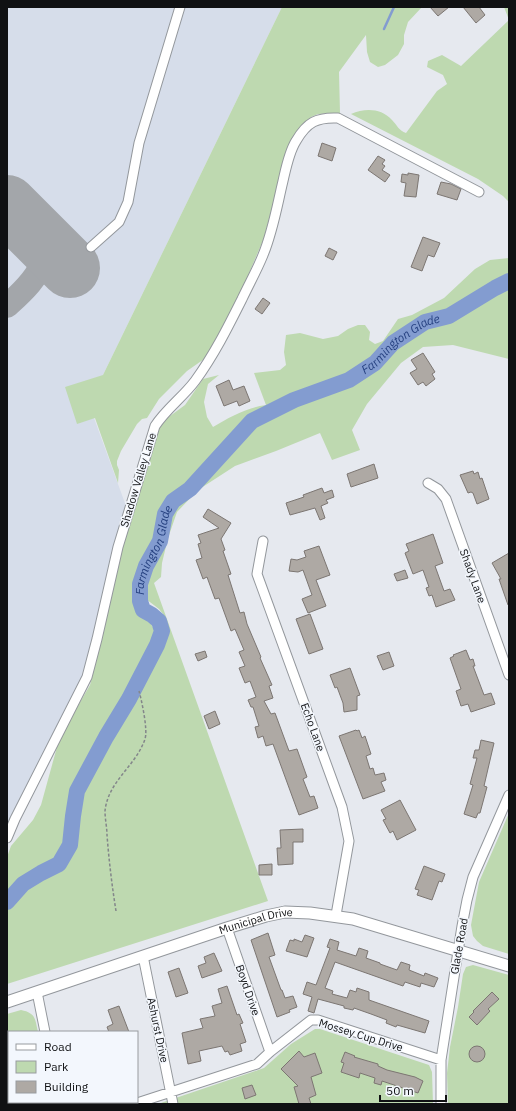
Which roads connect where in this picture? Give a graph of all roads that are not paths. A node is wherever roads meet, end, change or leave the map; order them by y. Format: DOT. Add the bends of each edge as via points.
graph roads {
  1 [pos="180,7"];
  2 [pos="479,192"];
  3 [pos="91,247"];
  4 [pos="428,483"];
  5 [pos="263,541"];
  6 [pos="509,675"];
  7 [pos="509,795"];
  8 [pos="7,838"];
  9 [pos="336,915"];
  10 [pos="227,928"];
  11 [pos="458,950"];
  12 [pos="143,956"];
  13 [pos="509,966"];
  14 [pos="37,992"];
  15 [pos="7,1002"];
  16 [pos="45,1031"];
  17 [pos="270,1052"];
  18 [pos="440,1060"];
  19 [pos="171,1091"];
  20 [pos="138,1103"];
  21 [pos="173,1104"];
  22 [pos="441,1104"];
  1 -- 3 [label="street" via="139,143 128,202 119,222"];
  2 -- 8 [label="street, Shadow Valley Lane" via="338,118 319,119 313,122 296,141 286,169 268,240 233,317 206,365 184,395 155,426 118,547 87,677"];
  4 -- 6 [label="street, Shady Lane" via="438,489 446,499"];
  5 -- 9 [label="street, Echo Lane" via="257,574 342,807 349,841"];
  7 -- 11 [label="street, Glade Road" via="474,878"];
  9 -- 10 [label="main road, Municipal Drive" via="285,912"];
  9 -- 11 [label="main road, Municipal Drive"];
  10 -- 12 [label="main road, Municipal Drive"];
  10 -- 17 [label="street, Boyd Drive"];
  11 -- 13 [label="main road, Municipal Drive"];
  11 -- 18 [label="street, Glade Road"];
  12 -- 14 [label="main road, Municipal Drive"];
  12 -- 19 [label="street, Ashurst Drive"];
  14 -- 15 [label="main road, Municipal Drive"];
  14 -- 16 [label="street"];
  17 -- 18 [label="street, Mossey Cup Drive" via="311,1020 318,1020"];
  17 -- 19 [label="street, Mossey Cup Drive" via="257,1064"];
  18 -- 22 [label="street, Glade Road"];
  19 -- 20 [label="street, Mossey Cup Drive"];
  19 -- 21 [label="street, Ashurst Drive"];
}
